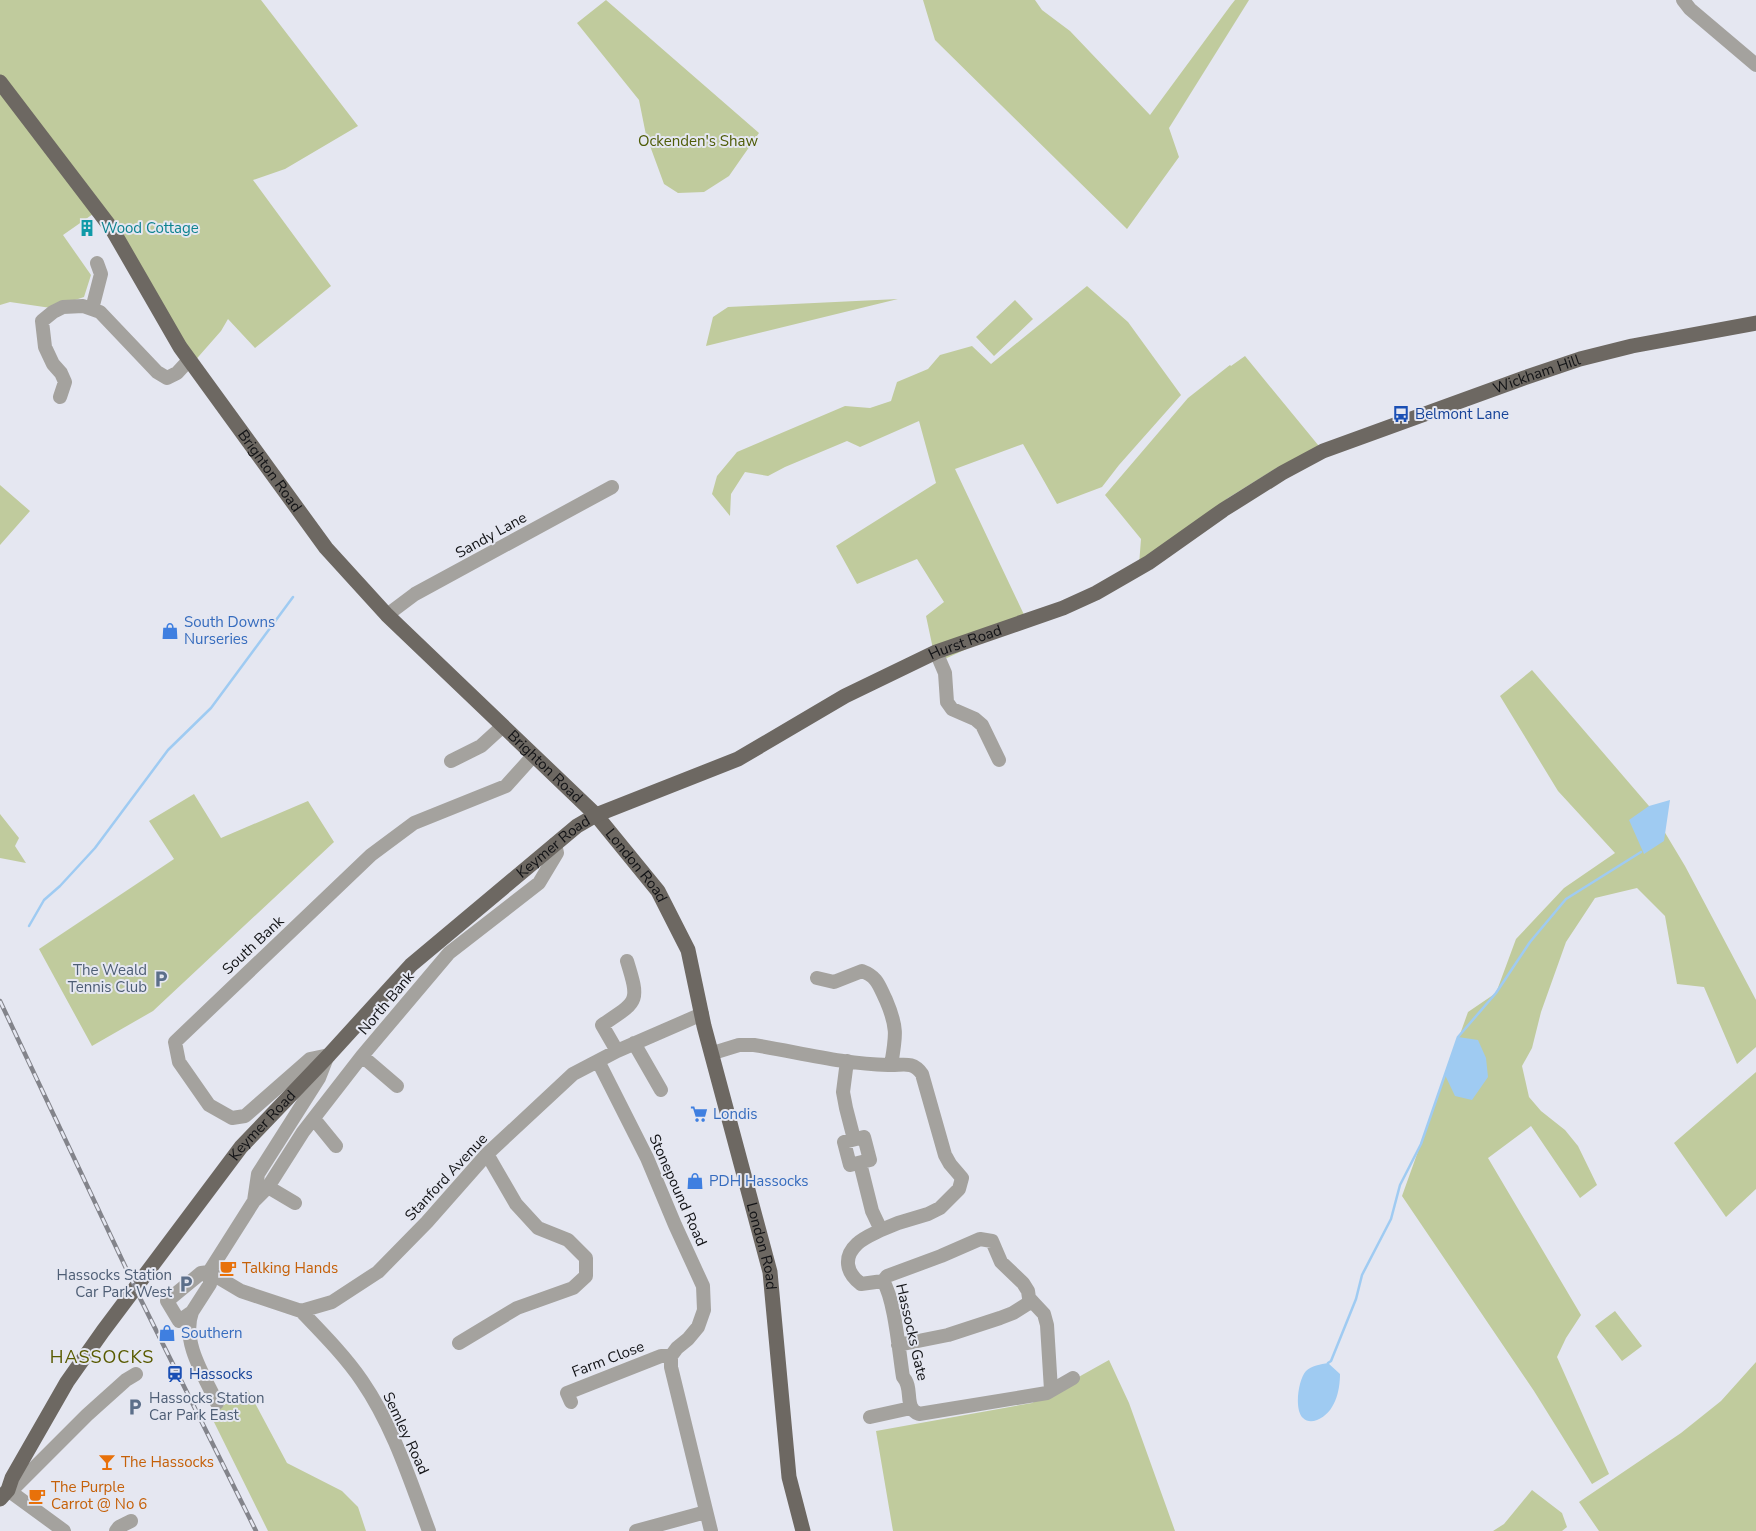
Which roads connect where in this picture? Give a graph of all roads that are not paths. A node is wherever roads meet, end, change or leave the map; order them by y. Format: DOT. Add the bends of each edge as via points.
graph roads {
  1 [pos="1683,0"];
  2 [pos="1756,65"];
  3 [pos="0,82"];
  4 [pos="98,263"];
  5 [pos="92,309"];
  6 [pos="1756,323"];
  7 [pos="189,360"];
  8 [pos="60,397"];
  9 [pos="1323,451"];
  10 [pos="612,487"];
  11 [pos="387,615"];
  12 [pos="936,652"];
  13 [pos="503,726"];
  14 [pos="533,756"];
  15 [pos="1000,760"];
  16 [pos="451,761"];
  17 [pos="627,802"];
  18 [pos="596,815"];
  19 [pos="616,838"];
  20 [pos="555,844"];
  21 [pos="627,961"];
  22 [pos="816,978"];
  23 [pos="702,1014"];
  24 [pos="634,1043"];
  25 [pos="617,1051"];
  26 [pos="713,1053"];
  27 [pos="329,1055"];
  28 [pos="362,1056"];
  29 [pos="598,1061"];
  30 [pos="848,1061"];
  31 [pos="891,1065"];
  32 [pos="397,1086"];
  33 [pos="661,1090"];
  34 [pos="314,1120"];
  35 [pos="336,1146"];
  36 [pos="487,1154"];
  37 [pos="268,1187"];
  38 [pos="254,1201"];
  39 [pos="295,1203"];
  40 [pos="881,1230"];
  41 [pos="209,1272"];
  42 [pos="883,1281"];
  43 [pos="1032,1301"];
  44 [pos="301,1311"];
  45 [pos="192,1312"];
  46 [pos="459,1343"];
  47 [pos="898,1345"];
  48 [pos="671,1356"];
  49 [pos="136,1374"];
  50 [pos="1073,1378"];
  51 [pos="1051,1390"];
  52 [pos="571,1402"];
  53 [pos="217,1403"];
  54 [pos="911,1408"];
  55 [pos="870,1417"];
  56 [pos="4,1494"];
  57 [pos="706,1512"];
  58 [pos="131,1521"];
  59 [pos="64,1531"];
  60 [pos="116,1531"];
  61 [pos="429,1531"];
  62 [pos="636,1531"];
  63 [pos="711,1531"];
  64 [pos="803,1531"];
  1 -- 2 [label="street"];
  3 -- 7 [label="main road, Brighton Road" via="112,229"];
  4 -- 5 [label="street" via="101,274"];
  5 -- 7 [label="street" via="100,312 157,372 167,378"];
  5 -- 8 [label="street" via="63,307 42,320 45,347 65,382"];
  6 -- 9 [label="main road, Wickham Hill" via="1632,346 1580,360"];
  7 -- 11 [label="main road, Brighton Road" via="326,548"];
  9 -- 12 [label="main road, Hurst Road" via="1282,473 1096,593 1054,612"];
  10 -- 11 [label="street, Sandy Lane" via="415,594"];
  11 -- 13 [label="main road, Brighton Road"];
  12 -- 15 [label="street" via="945,673 947,702 982,725"];
  12 -- 17 [label="main road, Hurst Road" via="845,696 738,759"];
  13 -- 14 [label="main road, Brighton Road"];
  13 -- 16 [label="street" via="481,746"];
  14 -- 18 [label="main road, Brighton Road"];
  14 -- 27 [label="street, South Bank" via="506,786 414,823 371,855 175,1042 179,1062 209,1105 232,1118 245,1116 310,1059"];
  17 -- 18 [label="main road, Hurst Road"];
  17 -- 19 [label="main road" via="617,818"];
  18 -- 19 [label="main road, London Road"];
  18 -- 20 [label="main road, Keymer Road"];
  19 -- 23 [label="main road, London Road" via="658,891 688,950"];
  20 -- 27 [label="main road, Keymer Road" via="411,965"];
  20 -- 28 [label="street, North Bank" via="557,853 539,883 449,953"];
  21 -- 25 [label="street" via="635,990 633,1000 602,1025"];
  22 -- 31 [label="street" via="834,982 862,971 876,980 895,1024"];
  23 -- 24 [label="street, Stanford Avenue"];
  23 -- 26 [label="main road, London Road"];
  24 -- 25 [label="street, Stanford Avenue"];
  24 -- 33 [label="street"];
  25 -- 29 [label="street, Stanford Avenue"];
  26 -- 30 [label="street" via="739,1045 754,1045"];
  26 -- 64 [label="main road, London Road" via="770,1272 789,1477"];
  27 -- 38 [label="street" via="319,1078 258,1174"];
  27 -- 56 [label="main road, Keymer Road" via="240,1147 109,1323 53,1406"];
  28 -- 32 [label="street"];
  28 -- 34 [label="street, North Bank"];
  29 -- 36 [label="street, Stanford Avenue" via="574,1074"];
  29 -- 48 [label="street, Stonepound Road" via="647,1158 703,1286 704,1310 698,1328"];
  30 -- 31 [label="street"];
  30 -- 40 [label="street" via="843,1092 854,1140 864,1137 870,1160 860,1163 872,1212"];
  31 -- 40 [label="street, Hassocks Gate" via="912,1064 922,1074 945,1155 962,1182 940,1208"];
  34 -- 35 [label="street"];
  34 -- 37 [label="street, North Bank"];
  36 -- 44 [label="street, Stanford Avenue" via="378,1272 332,1302"];
  36 -- 46 [label="street" via="516,1204 538,1228 568,1240 586,1258 586,1276 573,1288 516,1308"];
  37 -- 38 [label="street, North Bank"];
  37 -- 39 [label="street"];
  38 -- 41 [label="street"];
  40 -- 42 [label="street, Hassocks Gate" via="858,1243 848,1262 852,1278 861,1284"];
  41 -- 44 [label="street" via="241,1291"];
  41 -- 45 [label="street" via="210,1284"];
  41 -- 45 [label="street" via="201,1273 167,1301 179,1321"];
  42 -- 43 [label="street" via="900,1270 980,1239 988,1239 992,1240 1001,1262 1023,1283"];
  42 -- 47 [label="street, Hassocks Gate" via="891,1303"];
  43 -- 47 [label="street" via="1013,1314 948,1335"];
  43 -- 51 [label="street" via="1044,1314 1047,1325"];
  44 -- 61 [label="street, Semley Road" via="338,1351 371,1395 387,1424"];
  45 -- 53 [label="street" via="188,1322 190,1344"];
  47 -- 54 [label="street, Hassocks Gate"];
  48 -- 52 [label="street, Farm Close" via="661,1356 567,1393"];
  48 -- 57 [label="street"];
  49 -- 56 [label="street" via="82,1420 15,1488"];
  50 -- 51 [label="street"];
  51 -- 54 [label="street" via="920,1414"];
  54 -- 55 [label="street"];
  56 -- 59 [label="street"];
  57 -- 62 [label="street"];
  57 -- 63 [label="street"];
  58 -- 60 [label="street"];
}
